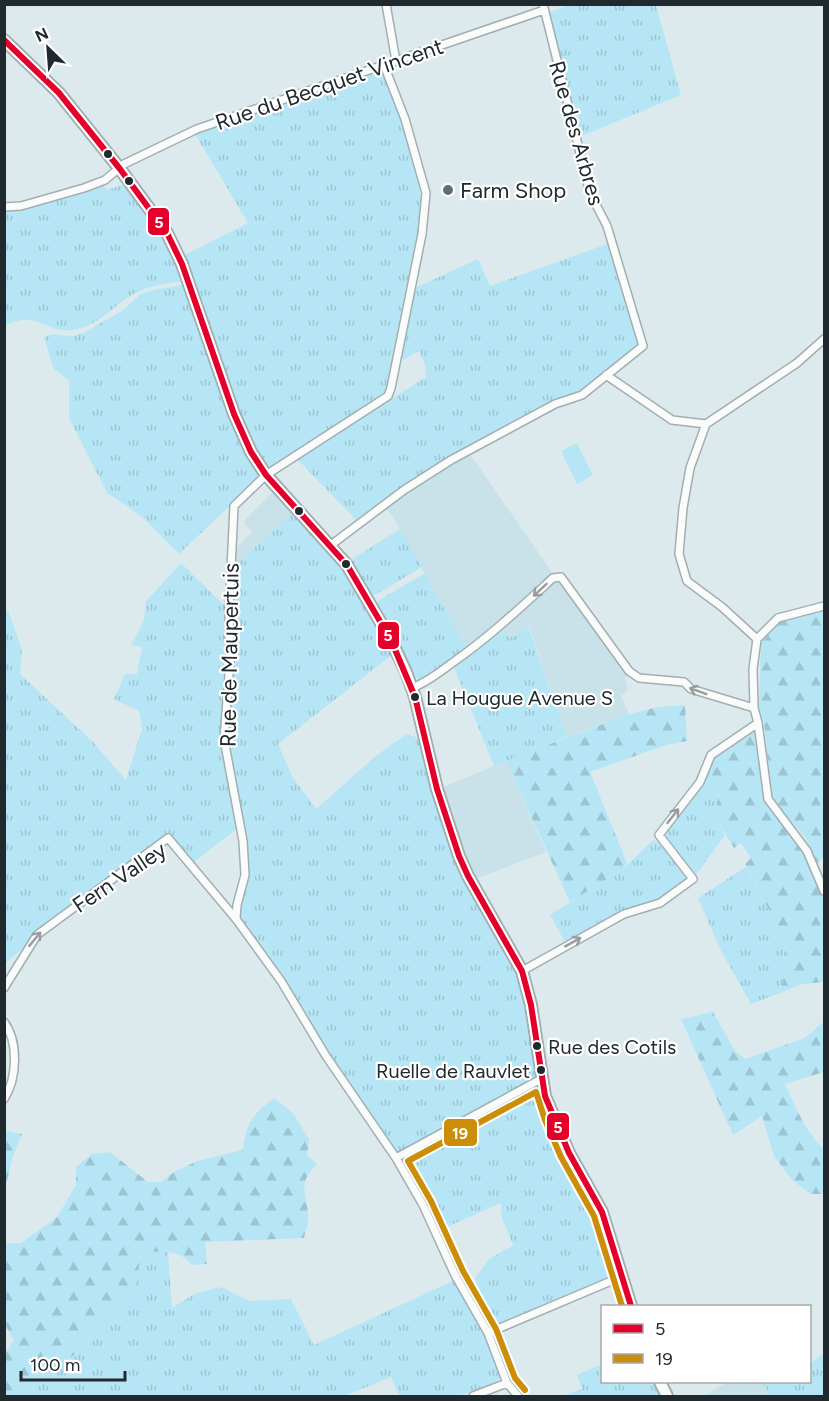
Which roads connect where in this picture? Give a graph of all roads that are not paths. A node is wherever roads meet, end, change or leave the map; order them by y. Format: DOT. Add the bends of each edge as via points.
graph roads {
  1 [pos="386,4"];
  2 [pos="544,7"];
  3 [pos="4,40"];
  4 [pos="396,61"];
  5 [pos="384,65"];
  6 [pos="120,169"];
  7 [pos="4,207"];
  8 [pos="825,339"];
  9 [pos="606,375"];
  10 [pos="706,424"];
  11 [pos="266,476"];
  12 [pos="331,545"];
  13 [pos="825,606"];
  14 [pos="757,639"];
  15 [pos="412,688"];
  16 [pos="754,708"];
  17 [pos="758,723"];
  18 [pos="825,891"];
  19 [pos="236,919"];
  20 [pos="522,971"];
  21 [pos="4,988"];
  22 [pos="4,1022"];
  23 [pos="541,1079"];
  24 [pos="4,1099"];
  25 [pos="396,1158"];
  26 [pos="623,1276"];
  27 [pos="632,1305"];
  28 [pos="488,1333"];
  29 [pos="507,1383"];
  30 [pos="473,1396"];
  31 [pos="518,1396"];
  1 -- 4 [label="street"];
  2 -- 4 [label="street, Rue du Becquet Vincent"];
  2 -- 9 [label="street, Rue des Arbres" via="590,193 607,226 643,346"];
  3 -- 6 [label="main road" via="59,93"];
  4 -- 5 [label="street, Rue du Becquet Vincent"];
  5 -- 6 [label="street, Rue du Becquet Vincent" via="197,129"];
  5 -- 11 [label="street, Rue de Maupertuis" via="405,119 426,193 422,234 391,388 388,396"];
  6 -- 7 [label="street, Rue du Becquet Vincent" via="84,188"];
  6 -- 11 [label="main road" via="175,247 234,414"];
  8 -- 10 [label="street" via="797,363"];
  9 -- 10 [label="street" via="672,420"];
  9 -- 12 [label="street, Rue des Arbres" via="582,394 555,404 451,460"];
  10 -- 14 [label="street" via="690,468 680,554 687,581"];
  11 -- 12 [label="main road"];
  11 -- 19 [label="street, Rue de Maupertuis" via="234,506 224,739 243,841 245,875"];
  12 -- 15 [label="main road" via="369,602"];
  13 -- 14 [label="street" via="778,618"];
  14 -- 16 [label="street"];
  16 -- 15 [label="street, one-way" via="691,689 684,682 639,678 561,577 553,578 469,651"];
  15 -- 20 [label="main road" via="437,789 459,856"];
  16 -- 17 [label="street"];
  17 -- 18 [label="street" via="768,800 807,851"];
  20 -- 17 [label="street, one-way" via="624,914 660,903 693,879 659,834 700,782 711,755"];
  21 -- 19 [label="street, Fern Valley, one-way" via="37,935 168,838"];
  19 -- 25 [label="street"];
  20 -- 23 [label="main road"];
  22 -- 24 [label="street" via="14,1056 11,1088"];
  23 -- 25 [label="street"];
  23 -- 26 [label="main road" via="552,1116 602,1212"];
  25 -- 28 [label="street"];
  26 -- 27 [label="main road"];
  26 -- 28 [label="street"];
  28 -- 29 [label="street"];
  29 -- 30 [label="street"];
  29 -- 31 [label="street"];
}
